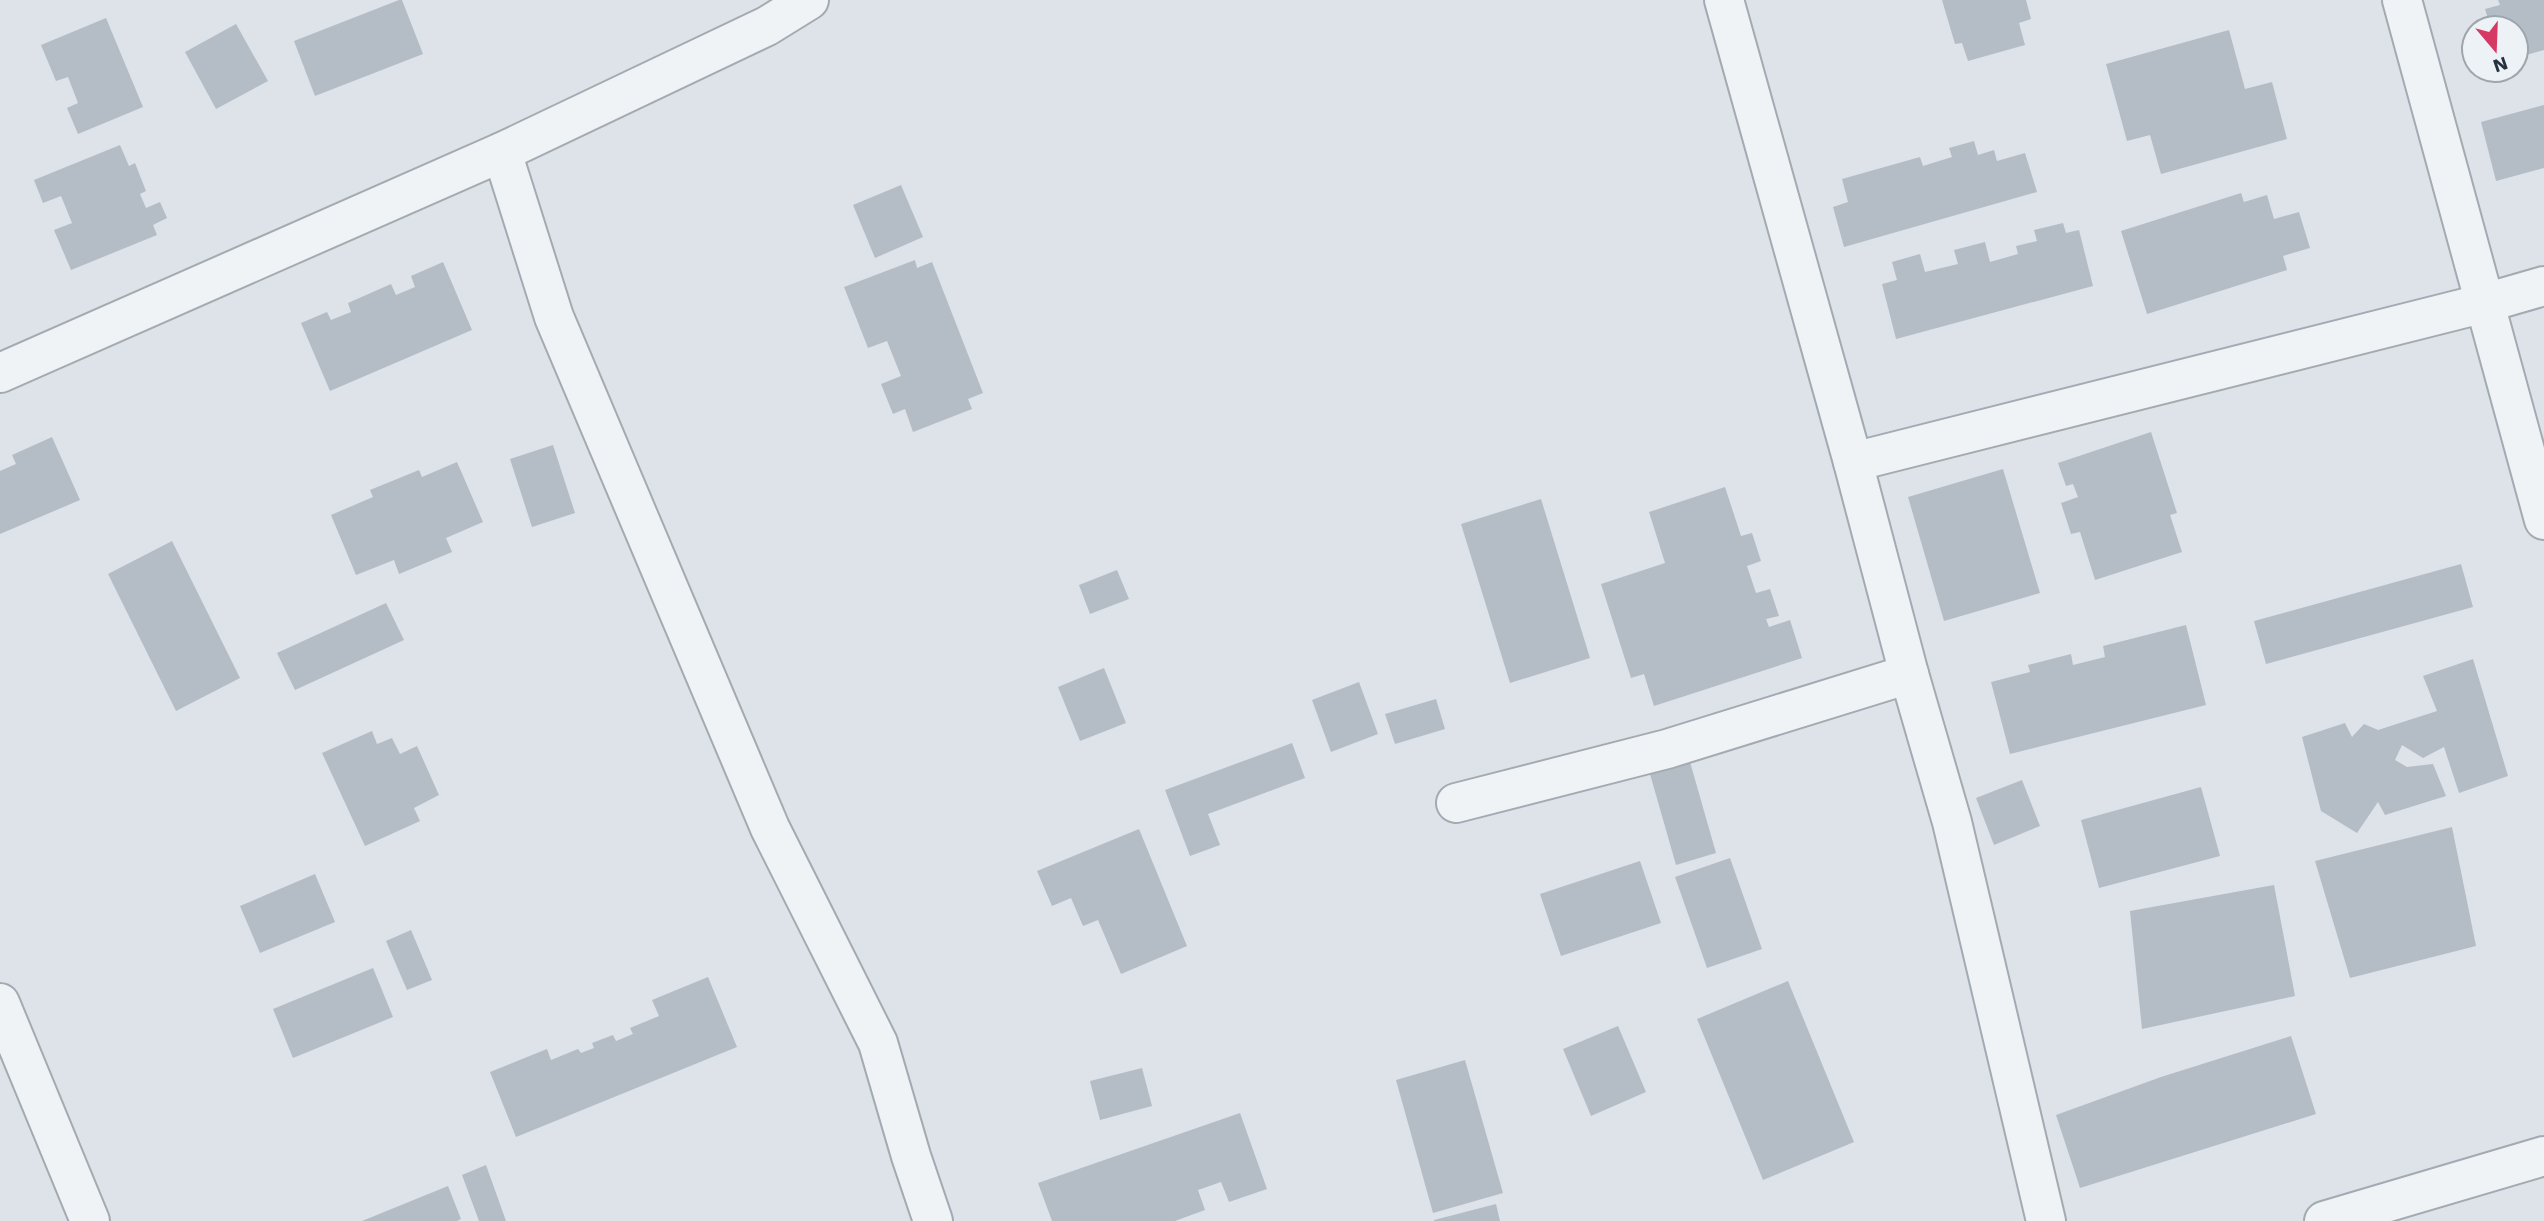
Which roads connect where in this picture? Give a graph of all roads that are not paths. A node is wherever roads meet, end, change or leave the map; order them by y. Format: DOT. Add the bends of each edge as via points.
graph roads {
  1 [pos="809,0"];
  2 [pos="1724,0"];
  3 [pos="2402,0"];
  4 [pos="762,13"];
  5 [pos="502,152"];
  6 [pos="2544,285"];
  7 [pos="2485,303"];
  8 [pos="0,373"];
  9 [pos="1853,462"];
  10 [pos="2544,520"];
  11 [pos="1909,674"];
  12 [pos="1456,803"];
  13 [pos="0,1003"];
  14 [pos="2544,1156"];
  15 [pos="90,1221"];
  16 [pos="933,1221"];
  17 [pos="2046,1221"];
  18 [pos="2324,1221"];
  1 -- 4 [label="street"];
  2 -- 9 [label="street"];
  3 -- 7 [label="street"];
  4 -- 5 [label="street"];
  5 -- 8 [label="street"];
  5 -- 16 [label="street" via="564,341 770,828 878,1042"];
  6 -- 7 [label="street"];
  7 -- 9 [label="street"];
  7 -- 10 [label="street"];
  9 -- 11 [label="street"];
  11 -- 12 [label="street" via="1667,749"];
  11 -- 17 [label="street" via="1952,822"];
  13 -- 15 [label="street"];
  14 -- 18 [label="street"];
}
